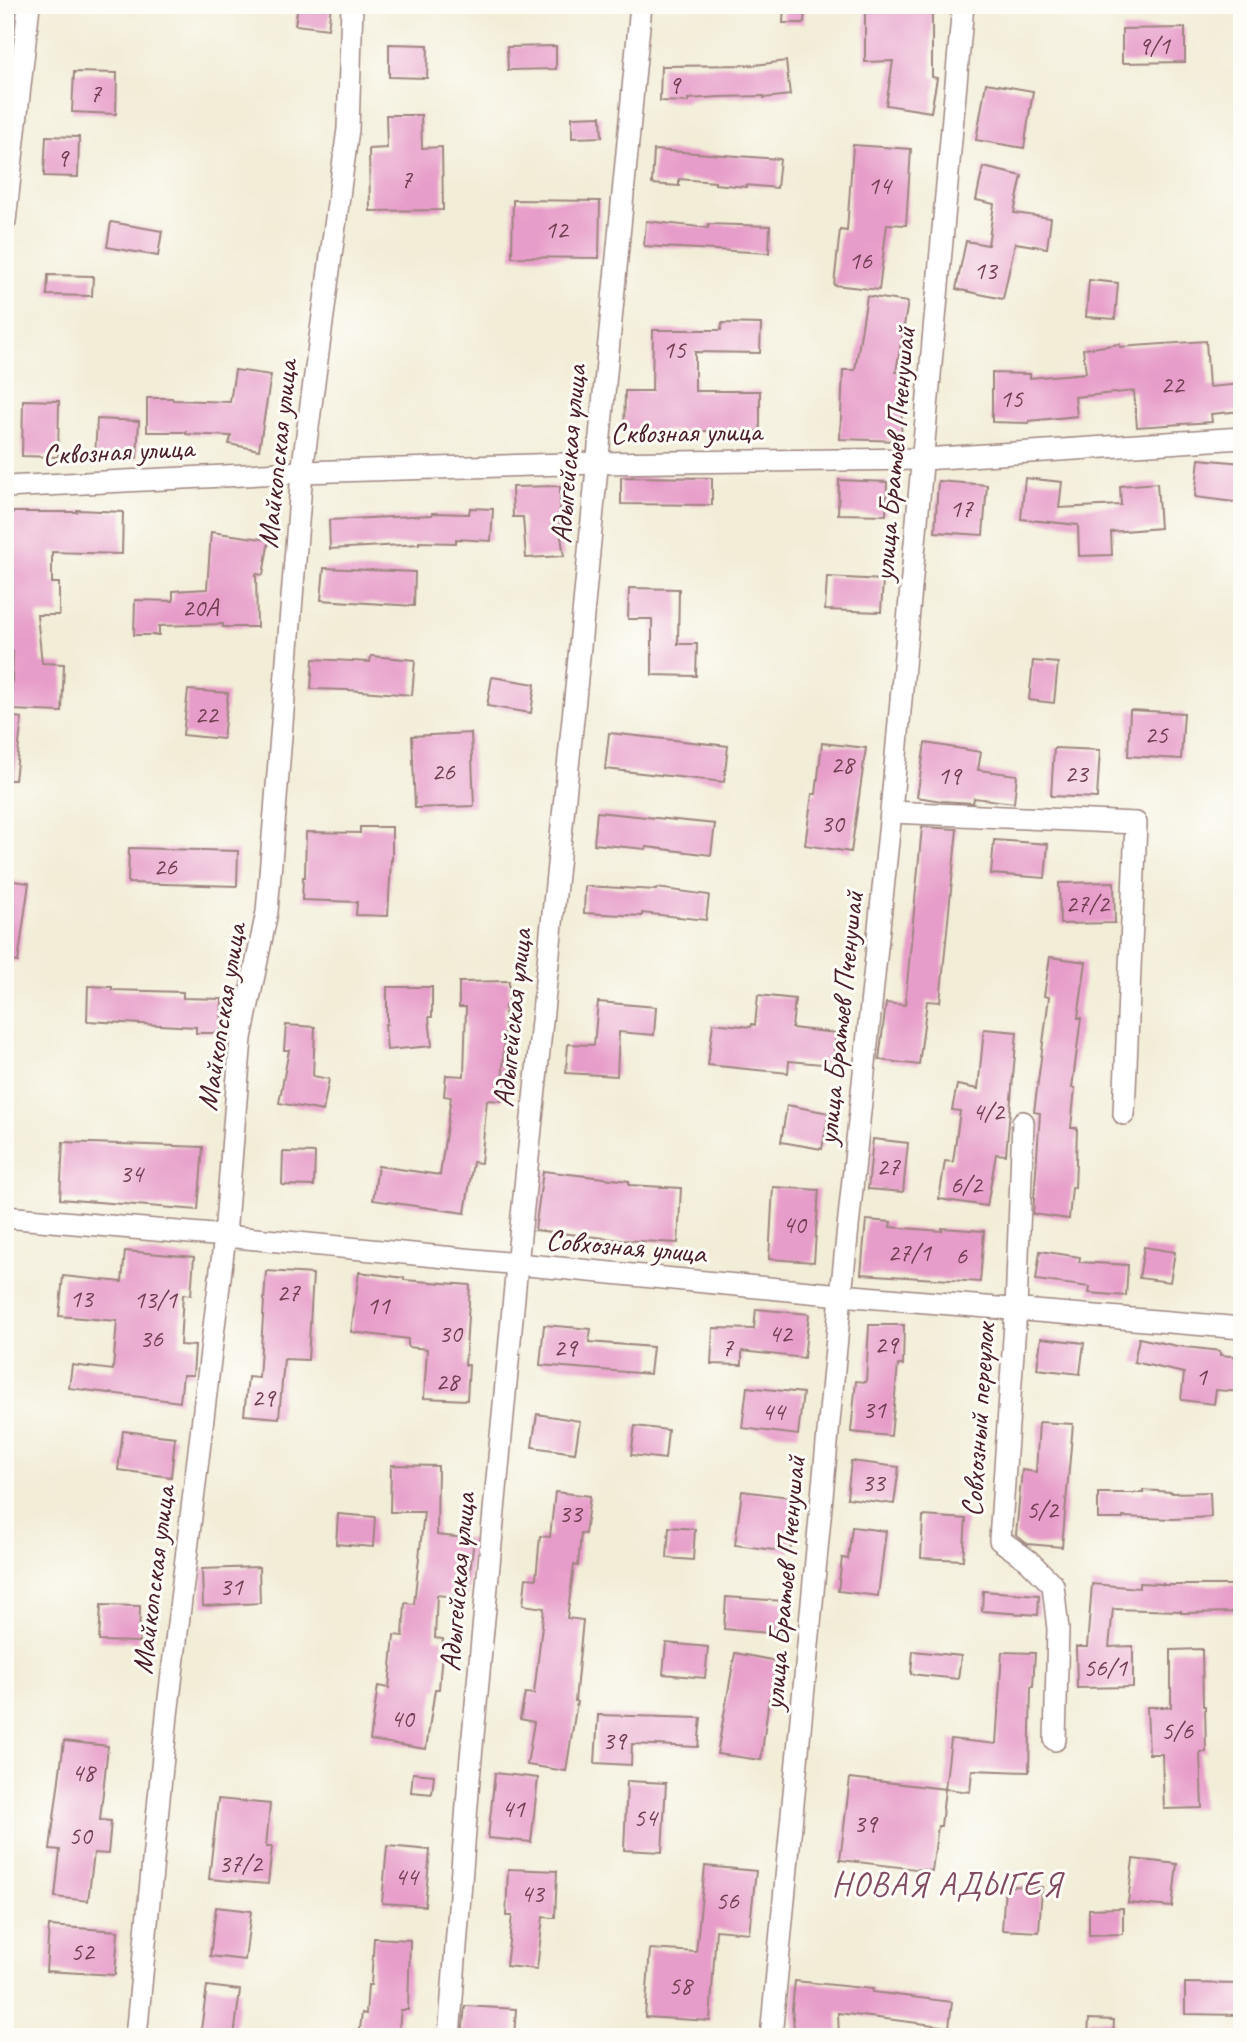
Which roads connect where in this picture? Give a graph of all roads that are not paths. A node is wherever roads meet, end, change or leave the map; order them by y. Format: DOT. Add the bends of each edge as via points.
graph roads {
  1 [pos="29,5"];
  2 [pos="352,5"];
  3 [pos="641,5"];
  4 [pos="963,5"];
  5 [pos="5,221"];
  6 [pos="1242,438"];
  7 [pos="924,459"];
  8 [pos="597,463"];
  9 [pos="302,472"];
  10 [pos="5,487"];
  11 [pos="891,812"];
  12 [pos="1124,1114"];
  13 [pos="1024,1122"];
  14 [pos="5,1217"];
  15 [pos="225,1236"];
  16 [pos="517,1265"];
  17 [pos="841,1295"];
  18 [pos="1016,1309"];
  19 [pos="1242,1328"];
  20 [pos="1055,1740"];
  21 [pos="136,2037"];
  22 [pos="449,2037"];
  23 [pos="771,2037"];
  1 -- 5 [label="street"];
  2 -- 9 [label="street, Майкопская улица" via="348,129"];
  3 -- 8 [label="street, Адыгейская улица"];
  4 -- 7 [label="street, улица Братьев Пченушай"];
  6 -- 7 [label="street, Сквозная улица"];
  7 -- 8 [label="street, Сквозная улица"];
  7 -- 11 [label="street, улица Братьев Пченушай"];
  8 -- 9 [label="street, Сквозная улица"];
  8 -- 16 [label="street, Адыгейская улица"];
  9 -- 10 [label="street, Сквозная улица"];
  9 -- 15 [label="street, Майкопская улица" via="267,912 241,1038"];
  11 -- 12 [label="street" via="1136,823"];
  11 -- 17 [label="street, улица Братьев Пченушай"];
  13 -- 18 [label="street, Совхозный переулок"];
  14 -- 15 [label="street, Совхозная улица"];
  15 -- 16 [label="street, Совхозная улица"];
  15 -- 21 [label="street, Майкопская улица" via="167,1715"];
  16 -- 17 [label="street, Совхозная улица"];
  16 -- 22 [label="street, Адыгейская улица"];
  17 -- 18 [label="street, Совхозная улица"];
  17 -- 23 [label="street, улица Братьев Пченушай"];
  18 -- 19 [label="street, Совхозная улица"];
  18 -- 20 [label="street, Совхозный переулок" via="1000,1540 1053,1585 1058,1629"];
}
